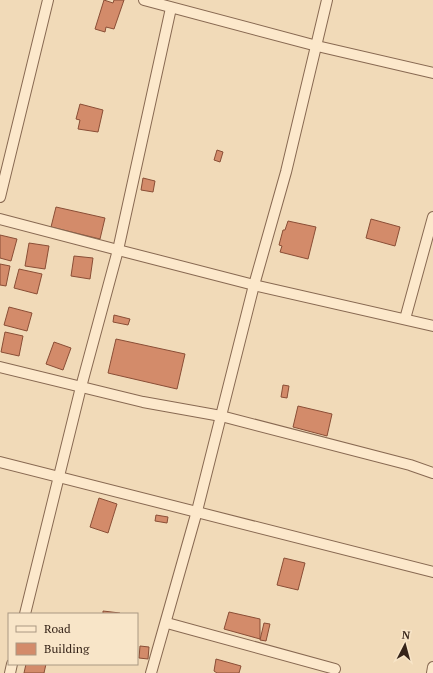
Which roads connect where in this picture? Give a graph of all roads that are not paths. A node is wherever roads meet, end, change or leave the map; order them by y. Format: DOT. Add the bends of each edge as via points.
graph roads {
  1 [pos="48,0"];
  2 [pos="144,0"];
  3 [pos="327,0"];
  4 [pos="171,8"];
  5 [pos="317,46"];
  6 [pos="433,73"];
  7 [pos="0,197"];
  8 [pos="433,217"];
  9 [pos="0,219"];
  10 [pos="118,250"];
  11 [pos="254,285"];
  12 [pos="405,319"];
  13 [pos="433,326"];
  14 [pos="0,368"];
  15 [pos="81,387"];
  16 [pos="221,416"];
  17 [pos="0,462"];
  18 [pos="433,473"];
  19 [pos="60,477"];
  20 [pos="197,511"];
  21 [pos="433,572"];
  22 [pos="25,613"];
  23 [pos="167,623"];
  24 [pos="433,668"];
  25 [pos="334,670"];
  26 [pos="151,673"];
  27 [pos="432,673"];
  1 -- 7 [label="street"];
  2 -- 4 [label="street"];
  3 -- 5 [label="street"];
  4 -- 5 [label="street"];
  4 -- 10 [label="street"];
  5 -- 6 [label="street"];
  5 -- 11 [label="street" via="286,172"];
  8 -- 12 [label="street"];
  9 -- 10 [label="street"];
  10 -- 11 [label="street"];
  10 -- 15 [label="street"];
  11 -- 12 [label="street"];
  11 -- 16 [label="street"];
  12 -- 13 [label="street"];
  14 -- 15 [label="street"];
  15 -- 16 [label="street" via="143,402"];
  15 -- 19 [label="street"];
  16 -- 18 [label="street"];
  16 -- 20 [label="street"];
  17 -- 19 [label="street"];
  19 -- 20 [label="street"];
  19 -- 22 [label="street"];
  20 -- 21 [label="street"];
  20 -- 23 [label="street"];
  23 -- 25 [label="street"];
  23 -- 26 [label="street"];
  24 -- 27 [label="street"];
}
